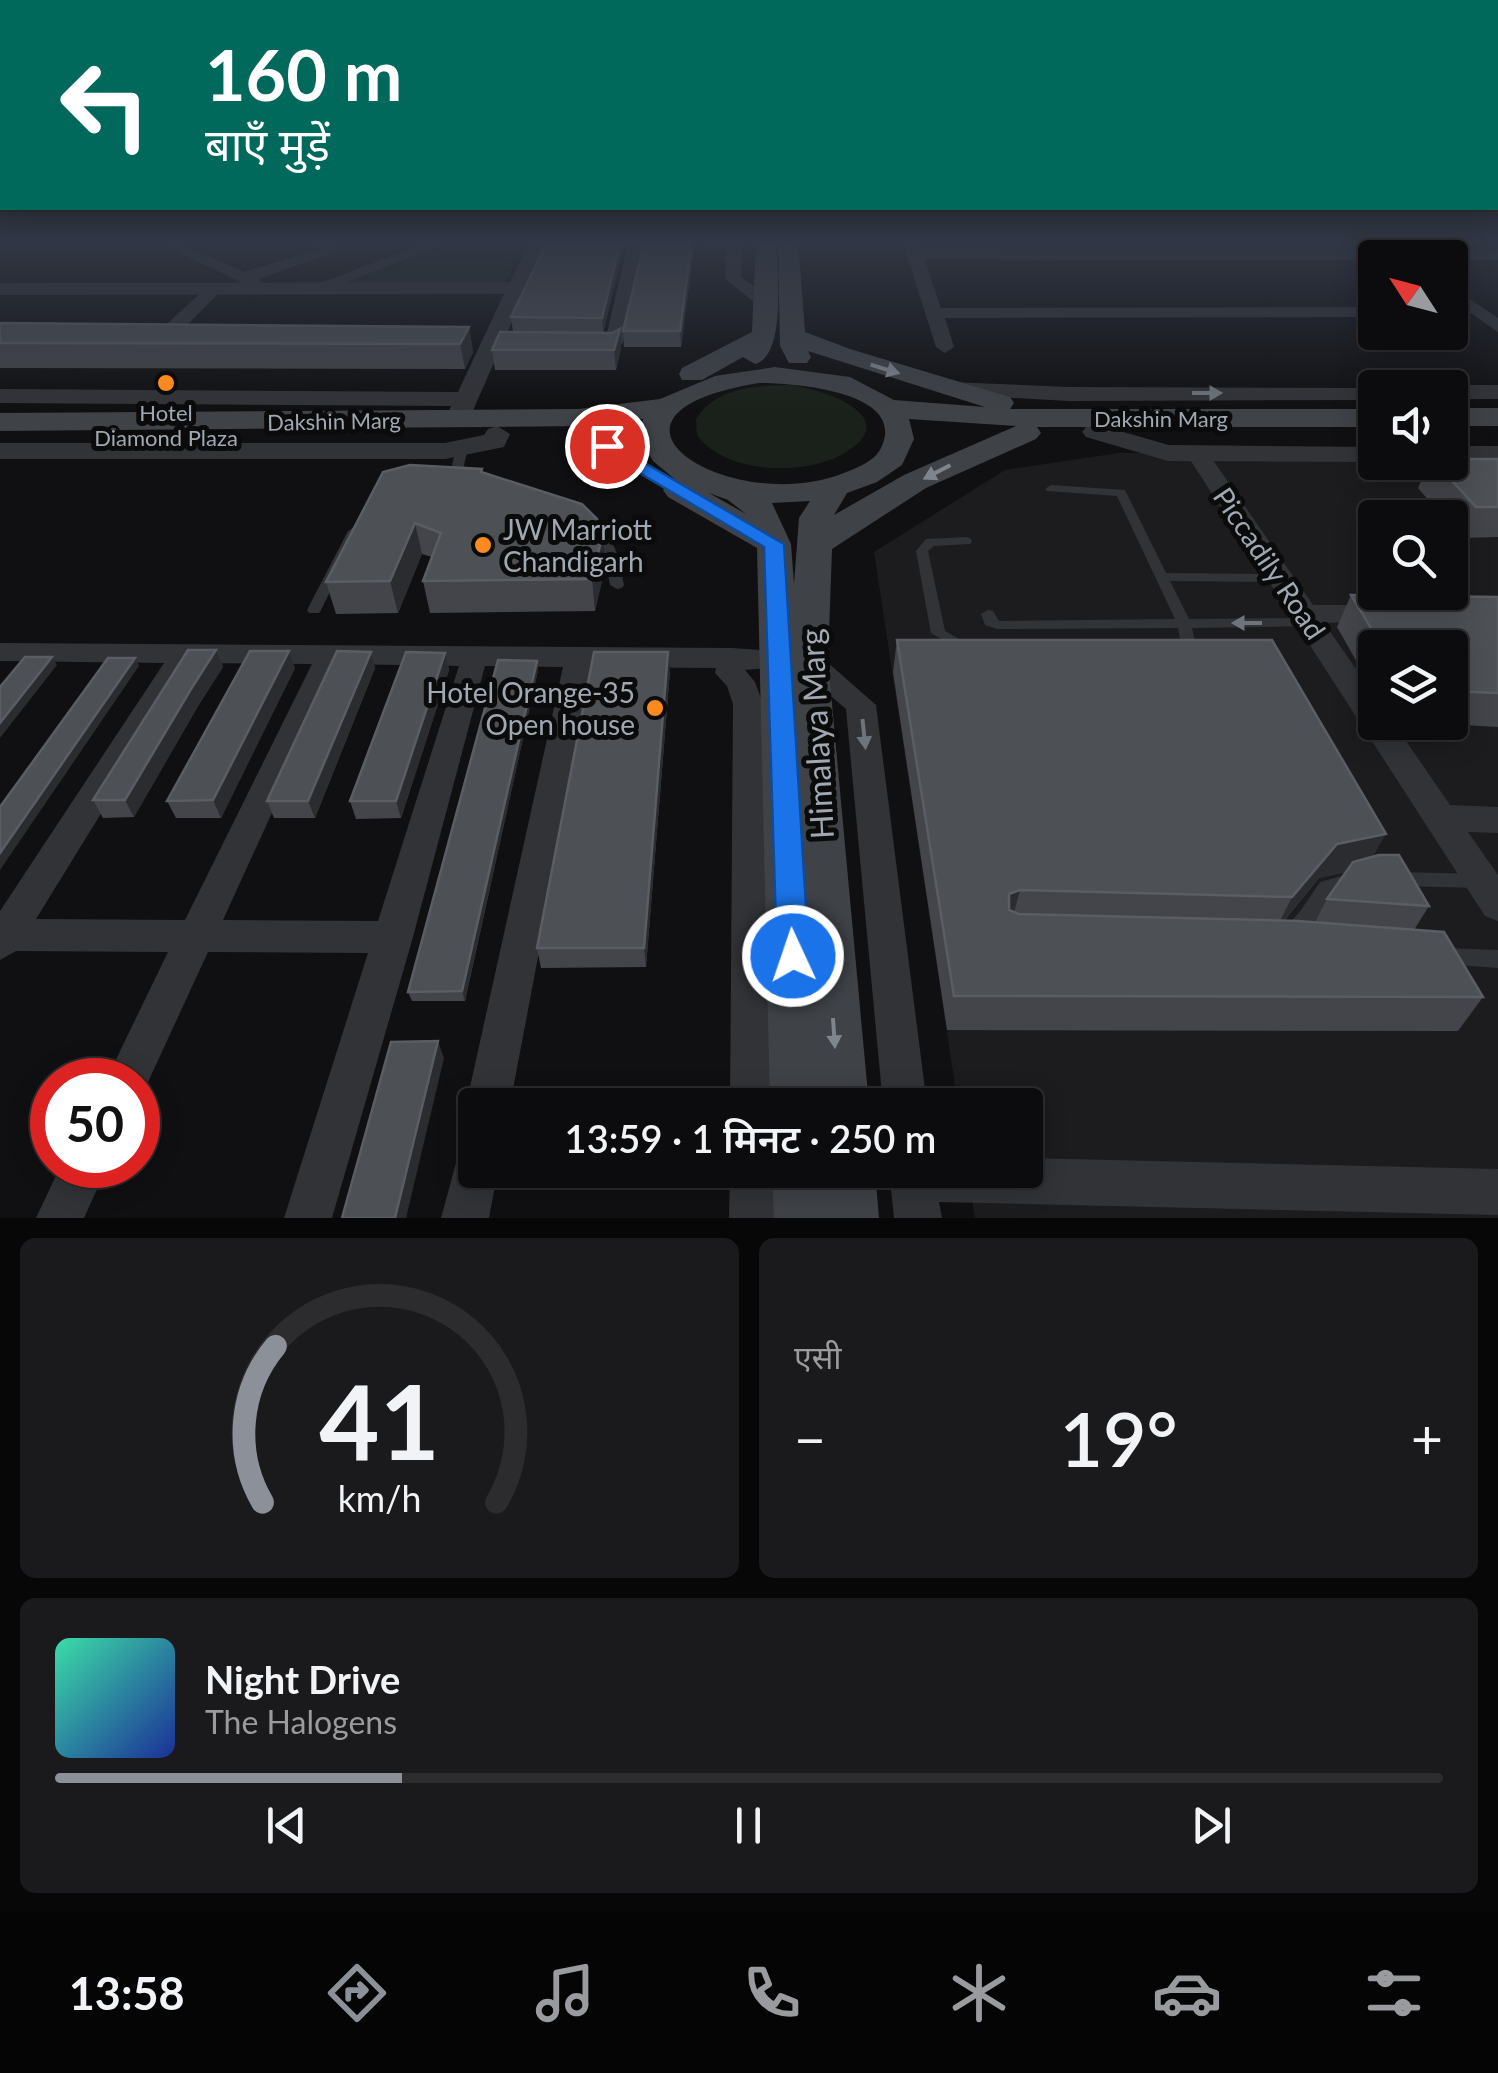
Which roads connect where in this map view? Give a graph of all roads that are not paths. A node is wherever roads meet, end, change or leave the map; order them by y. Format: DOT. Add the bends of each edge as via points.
graph roads {
  1 [pos="205,297"];
  2 [pos="516,297"];
  3 [pos="624,297"];
  4 [pos="759,297"];
  5 [pos="764,297"];
  6 [pos="792,297"];
  7 [pos="929,297"];
  8 [pos="764,300"];
  9 [pos="1468,304"];
  10 [pos="1358,312"];
  11 [pos="1468,312"];
  12 [pos="1478,312"];
  13 [pos="934,313"];
  14 [pos="1498,327"];
  15 [pos="764,336"];
  16 [pos="794,336"];
  17 [pos="201,339"];
  18 [pos="574,342"];
  19 [pos="944,347"];
  20 [pos="732,378"];
  21 [pos="816,378"];
  22 [pos="951,390"];
  23 [pos="1468,392"];
  24 [pos="1498,392"];
  25 [pos="1341,393"];
  26 [pos="1358,393"];
  27 [pos="0,396"];
  28 [pos="667,407"];
  29 [pos="888,408"];
  30 [pos="1468,417"];
  31 [pos="1498,417"];
  32 [pos="1311,418"];
  33 [pos="1358,418"];
  34 [pos="0,422"];
  35 [pos="577,426"];
  36 [pos="1093,426"];
  37 [pos="0,432"];
  38 [pos="1358,432"];
  39 [pos="1468,432"];
  40 [pos="1498,432"];
  41 [pos="1026,433"];
  42 [pos="497,434"];
  43 [pos="656,440"];
  44 [pos="455,441"];
  45 [pos="0,451"];
  46 [pos="1358,454"];
  47 [pos="1468,454"];
  48 [pos="1498,454"];
  49 [pos="1198,455"];
  50 [pos="892,457"];
  51 [pos="464,486"];
  52 [pos="446,487"];
  53 [pos="729,488"];
  54 [pos="834,488"];
  55 [pos="1051,489"];
  56 [pos="482,490"];
  57 [pos="577,518"];
  58 [pos="360,520"];
  59 [pos="966,541"];
  60 [pos="794,545"];
  61 [pos="1163,577"];
  62 [pos="1280,578"];
  63 [pos="617,585"];
  64 [pos="314,610"];
  65 [pos="988,614"];
  66 [pos="1401,614"];
  67 [pos="1307,618"];
  68 [pos="1184,623"];
  69 [pos="983,646"];
  70 [pos="1149,647"];
  71 [pos="580,657"];
  72 [pos="732,658"];
  73 [pos="793,660"];
  74 [pos="3,664"];
  75 [pos="177,666"];
  76 [pos="326,666"];
  77 [pos="472,669"];
  78 [pos="1358,695"];
  79 [pos="1388,740"];
  80 [pos="1440,818"];
  81 [pos="1498,820"];
  82 [pos="1490,894"];
  83 [pos="196,936"];
  84 [pos="394,937"];
  85 [pos="2,938"];
  86 [pos="1301,944"];
  87 [pos="1420,954"];
  88 [pos="1498,960"];
  89 [pos="138,1058"];
  90 [pos="491,1088"];
  91 [pos="752,1088"];
  92 [pos="800,1088"];
  93 [pos="837,1088"];
  94 [pos="903,1088"];
  95 [pos="75,1188"];
  96 [pos="471,1188"];
  97 [pos="753,1188"];
  98 [pos="805,1188"];
  99 [pos="845,1188"];
  100 [pos="914,1189"];
  101 [pos="1498,1192"];
  102 [pos="60,1218"];
  103 [pos="308,1218"];
  104 [pos="465,1218"];
  105 [pos="753,1218"];
  106 [pos="806,1218"];
  107 [pos="847,1218"];
  1 -- 17 [label="street" via="153,339"];
  2 -- 44 [label="street"];
  3 -- 18 [label="street" via="614,343"];
  4 -- 8 [label="street"];
  5 -- 8 [label="main road"];
  6 -- 16 [label="main road"];
  7 -- 13 [label="street"];
  8 -- 15 [label="main road"];
  9 -- 12 [label="street"];
  10 -- 13 [label="street"];
  11 -- 12 [label="street"];
  12 -- 14 [label="street"];
  13 -- 19 [label="street"];
  15 -- 20 [label="main road"];
  15 -- 35 [label="main road"];
  16 -- 21 [label="main road" via="800,362"];
  16 -- 22 [label="main road, one-way"];
  20 -- 21 [label="main road"];
  20 -- 28 [label="main road, Dakshin Marg"];
  21 -- 29 [label="main road" via="845,384"];
  22 -- 25 [label="street, one-way"];
  22 -- 36 [label="main road"];
  23 -- 24 [label="street"];
  25 -- 26 [label="street"];
  25 -- 32 [label="main road"];
  27 -- 44 [label="street" via="249,392"];
  28 -- 35 [label="main road, Dakshin Marg"];
  28 -- 43 [label="main road"];
  29 -- 36 [label="main road, Dakshin Marg"];
  29 -- 50 [label="main road" via="900,440"];
  30 -- 31 [label="main road"];
  32 -- 33 [label="main road, Dakshin Marg"];
  32 -- 36 [label="main road, Dakshin Marg"];
  34 -- 44 [label="main road, Dakshin Marg"];
  35 -- 42 [label="main road, Dakshin Marg"];
  35 -- 43 [label="main road, Dakshin Marg"];
  35 -- 44 [label="main road, Dakshin Marg"];
  35 -- 60 [label="main road"];
  36 -- 38 [label="main road, Dakshin Marg"];
  36 -- 41 [label="main road, Dakshin Marg"];
  36 -- 49 [label="street" via="1142,448"];
  37 -- 42 [label="main road, Dakshin Marg"];
  39 -- 40 [label="main road"];
  41 -- 50 [label="main road, Dakshin Marg" via="934,440"];
  41 -- 60 [label="main road, one-way"];
  42 -- 44 [label="street" via="494,441"];
  43 -- 53 [label="main road" via="679,468"];
  44 -- 45 [label="street"];
  44 -- 51 [label="lane"];
  46 -- 49 [label="street"];
  47 -- 48 [label="street"];
  49 -- 62 [label="street, Piccadily Road"];
  50 -- 54 [label="main road, Dakshin Marg"];
  51 -- 52 [label="lane"];
  51 -- 56 [label="lane"];
  53 -- 54 [label="main road, Dakshin Marg"];
  53 -- 60 [label="main road, Himalaya Marg" via="752,498"];
  54 -- 60 [label="main road, Himalaya Marg"];
  55 -- 61 [label="lane" via="1122,493"];
  57 -- 63 [label="lane" via="608,545"];
  58 -- 64 [label="lane"];
  59 -- 69 [label="lane" via="930,542 922,551 938,633 954,645"];
  60 -- 73 [label="main road, Himalaya Marg"];
  61 -- 62 [label="lane"];
  61 -- 68 [label="lane"];
  62 -- 67 [label="street, Piccadily Road"];
  65 -- 68 [label="lane" via="998,624"];
  66 -- 67 [label="street"];
  67 -- 68 [label="lane, one-way"];
  67 -- 78 [label="street, Piccadily Road"];
  68 -- 70 [label="lane" via="1188,641 1181,646"];
  71 -- 72 [label="street"];
  71 -- 74 [label="street"];
  71 -- 90 [label="street"];
  72 -- 73 [label="street"];
  72 -- 91 [label="street" via="730,673 748,704"];
  73 -- 92 [label="main road, Himalaya Marg"];
  73 -- 93 [label="main road, Himalaya Marg, one-way"];
  73 -- 94 [label="street, one-way" via="861,705"];
  75 -- 85 [label="street"];
  76 -- 83 [label="street"];
  77 -- 84 [label="street"];
  79 -- 80 [label="street, Piccadily Road"];
  80 -- 81 [label="street"];
  80 -- 82 [label="street, Piccadily Road"];
  82 -- 86 [label="lane" via="1360,878 1326,887 1282,942"];
  83 -- 84 [label="street"];
  83 -- 85 [label="street"];
  83 -- 89 [label="street"];
  84 -- 103 [label="street"];
  87 -- 88 [label="lane"];
  95 -- 102 [label="street"];
  96 -- 104 [label="street"];
  97 -- 105 [label="street"];
  98 -- 106 [label="main road"];
  99 -- 107 [label="main road"];
  100 -- 101 [label="street"];
}
